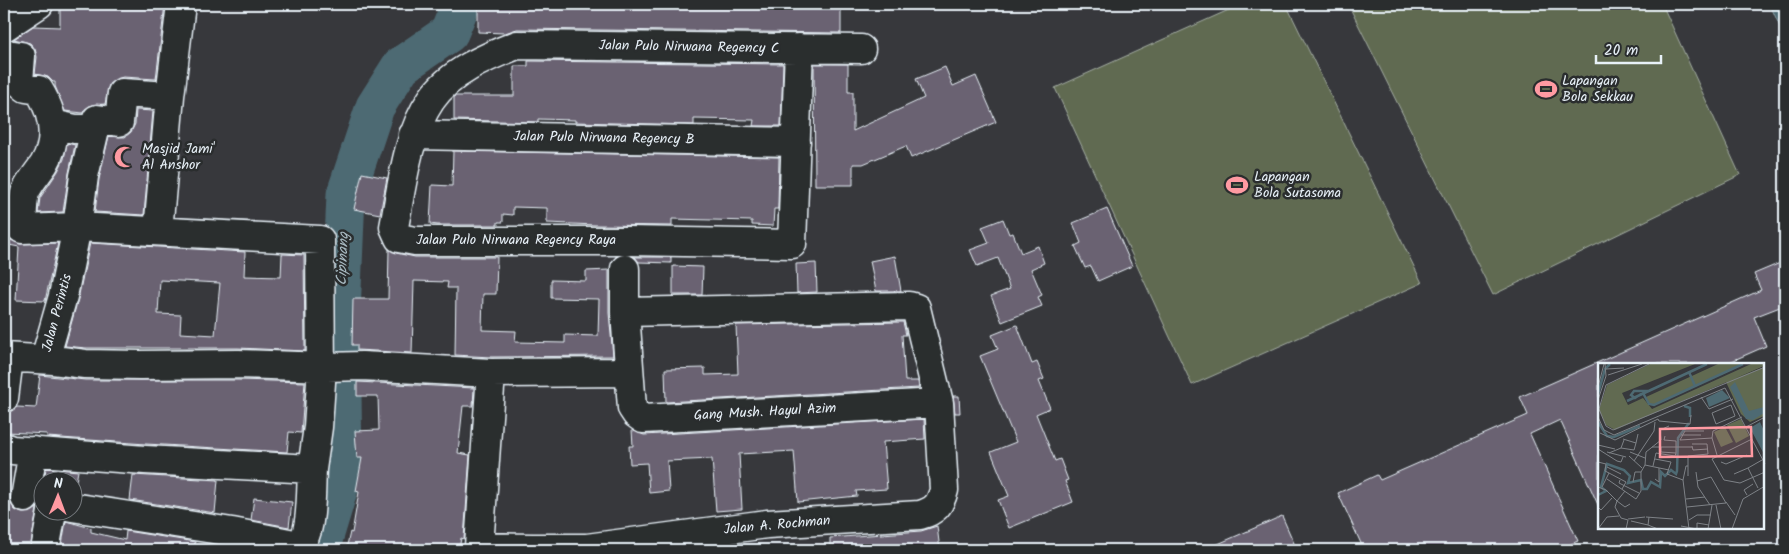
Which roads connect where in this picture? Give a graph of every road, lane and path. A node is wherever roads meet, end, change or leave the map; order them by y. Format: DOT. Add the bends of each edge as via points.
graph roads {
  1 [pos="39,4"];
  2 [pos="181,4"];
  3 [pos="4,27"];
  4 [pos="517,45"];
  5 [pos="799,48"];
  6 [pos="861,50"];
  7 [pos="4,52"];
  8 [pos="170,96"];
  9 [pos="52,124"];
  10 [pos="95,129"];
  11 [pos="413,135"];
  12 [pos="796,142"];
  13 [pos="13,225"];
  14 [pos="77,227"];
  15 [pos="158,231"];
  16 [pos="625,269"];
  17 [pos="625,312"];
  18 [pos="6,358"];
  19 [pos="45,359"];
  20 [pos="324,366"];
  21 [pos="629,372"];
  22 [pos="491,373"];
  23 [pos="4,398"];
  24 [pos="939,403"];
  25 [pos="4,446"];
  26 [pos="33,452"];
  27 [pos="312,469"];
  28 [pos="24,499"];
  29 [pos="82,509"];
  30 [pos="50,522"];
  31 [pos="229,541"];
  32 [pos="533,549"];
  33 [pos="45,550"];
  1 -- 3 [label="street"];
  2 -- 8 [label="street"];
  4 -- 5 [label="street, Jalan Pulo Nirwana Regency C"];
  4 -- 11 [label="street, Jalan Pulo Nirwana Regency Raya" via="488,56 444,84 431,100"];
  5 -- 6 [label="street, Jalan Pulo Nirwana Regency C"];
  5 -- 12 [label="street"];
  7 -- 9 [label="street" via="21,56 19,82 26,88 39,90 49,108"];
  8 -- 10 [label="street" via="122,93 119,122 97,119"];
  8 -- 15 [label="street"];
  9 -- 10 [label="street"];
  9 -- 13 [label="street" via="51,150 25,194"];
  10 -- 14 [label="street, Jalan Perintis"];
  11 -- 12 [label="street, Jalan Pulo Nirwana Regency B"];
  11 -- 12 [label="street, Jalan Pulo Nirwana Regency Raya" via="394,227 399,238 416,240 792,244"];
  13 -- 14 [label="street"];
  14 -- 15 [label="street"];
  14 -- 19 [label="street, Jalan Perintis" via="63,296"];
  15 -- 20 [label="street" via="320,240"];
  16 -- 17 [label="street"];
  17 -- 21 [label="street"];
  17 -- 24 [label="street" via="916,308"];
  18 -- 19 [label="street, Jalan Perintis"];
  18 -- 23 [label="street"];
  19 -- 20 [label="street" via="85,364"];
  20 -- 22 [label="street"];
  20 -- 27 [label="street"];
  21 -- 22 [label="street"];
  21 -- 24 [label="street, Gang Mush. Hayul Azim" via="632,408 643,419"];
  22 -- 32 [label="street, Jalan A. Rochman" via="479,547"];
  24 -- 32 [label="street, Jalan A. Rochman" via="944,490 937,508 930,512 767,524 588,548"];
  25 -- 26 [label="street"];
  26 -- 27 [label="street"];
  26 -- 28 [label="street"];
  27 -- 31 [label="street" via="308,525 300,542"];
  29 -- 31 [label="street" via="191,527"];
  30 -- 33 [label="street"];
}
